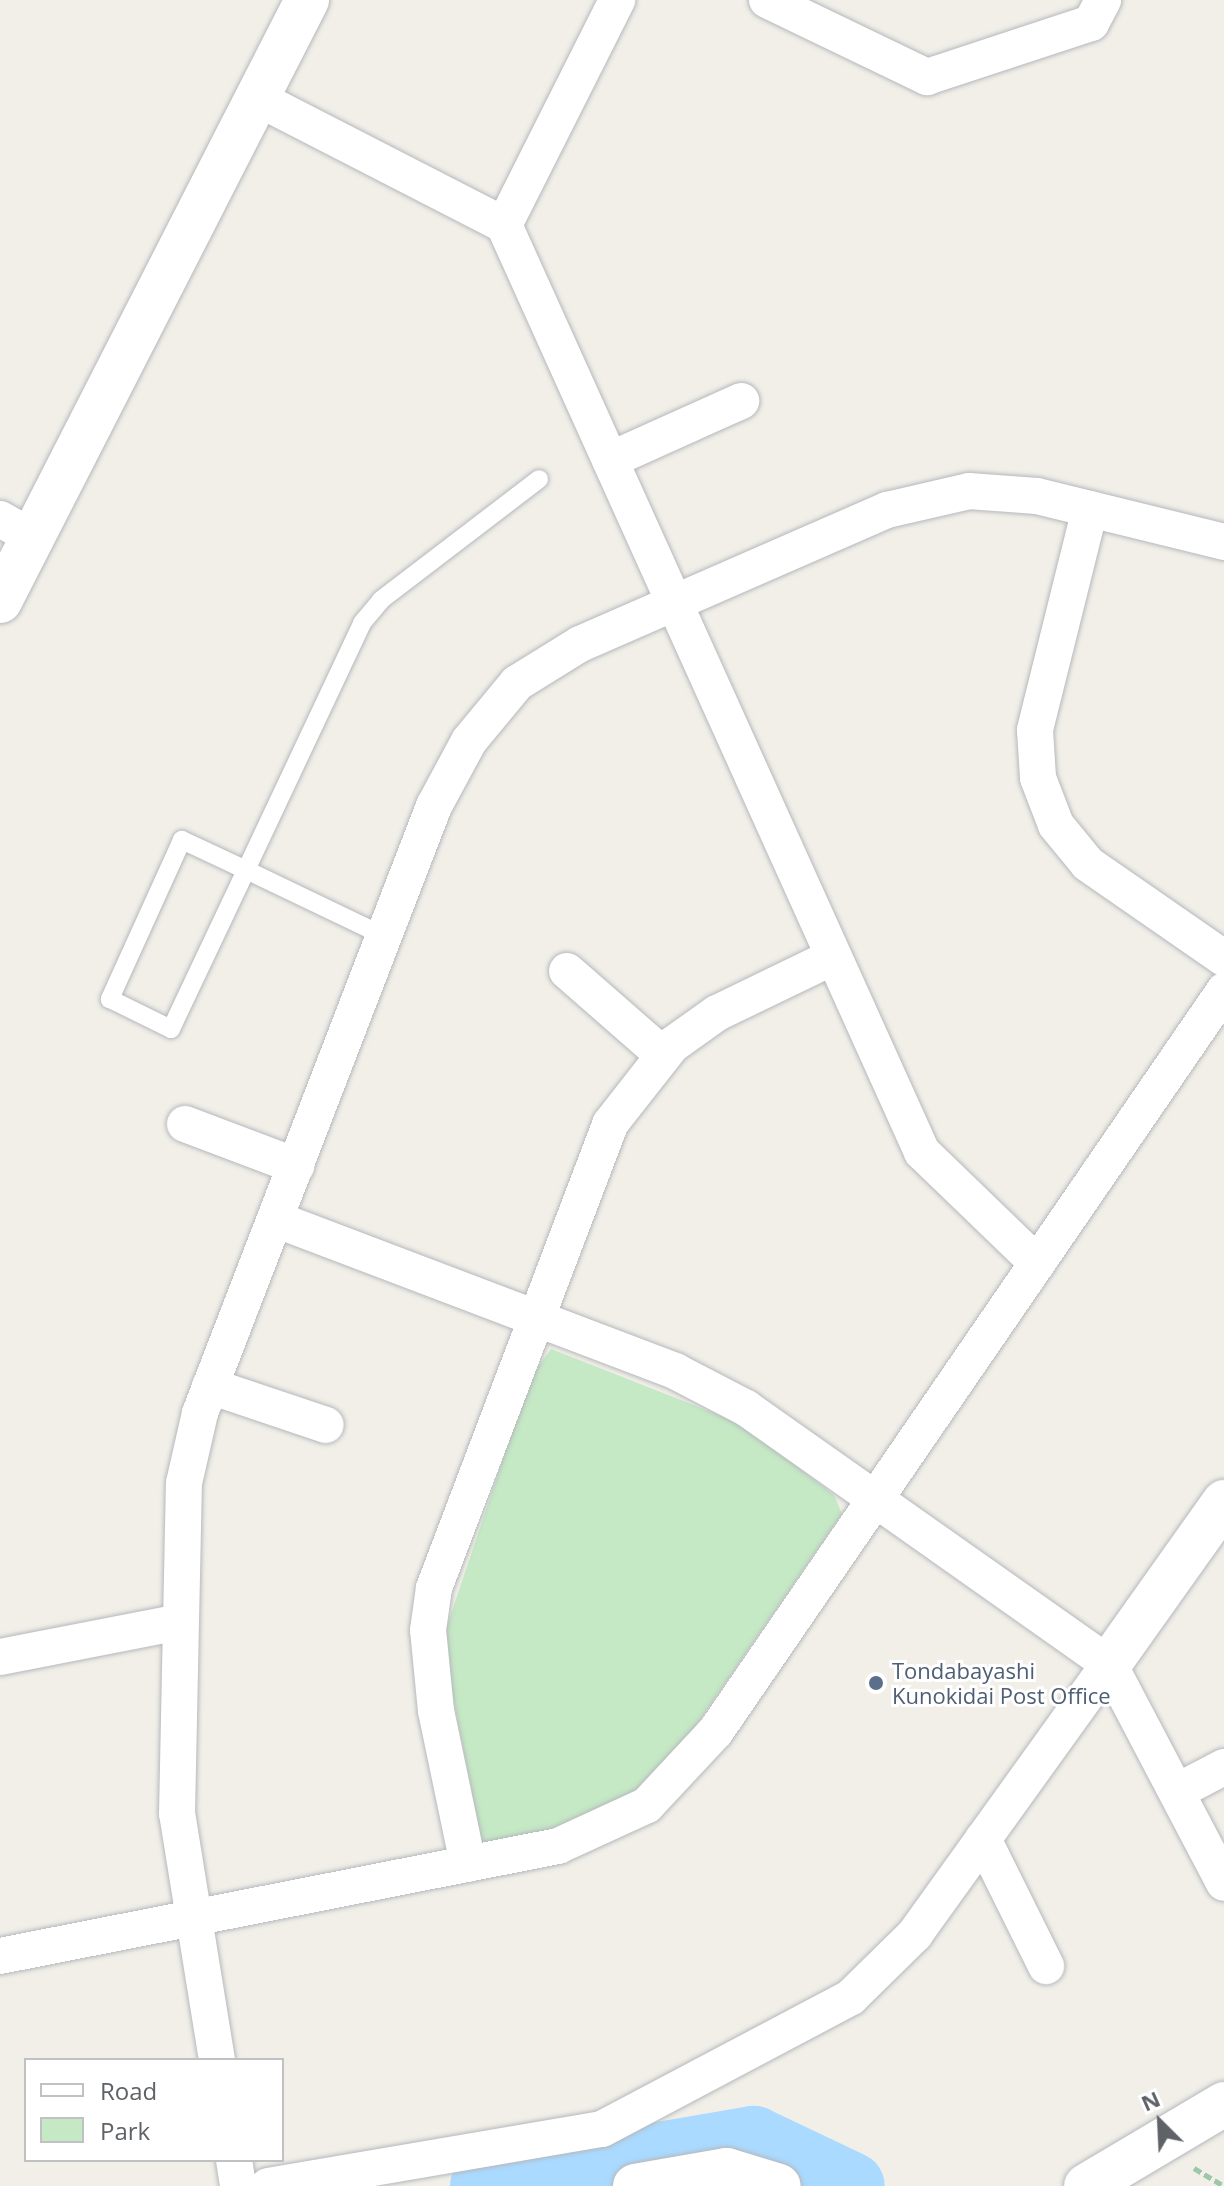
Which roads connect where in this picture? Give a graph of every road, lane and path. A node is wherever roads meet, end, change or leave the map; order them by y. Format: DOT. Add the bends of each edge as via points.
graph roads {
  1 [pos="307,0"];
  2 [pos="617,0"];
  3 [pos="767,0"];
  4 [pos="1103,0"];
  5 [pos="257,98"];
  6 [pos="504,225"];
  7 [pos="741,401"];
  8 [pos="610,460"];
  9 [pos="539,479"];
  10 [pos="1090,509"];
  11 [pos="18,529"];
  12 [pos="1224,542"];
  13 [pos="0,601"];
  14 [pos="674,603"];
  15 [pos="246,870"];
  16 [pos="384,936"];
  17 [pos="833,957"];
  18 [pos="1224,958"];
  19 [pos="567,971"];
  20 [pos="1224,991"];
  21 [pos="663,1055"];
  22 [pos="185,1124"];
  23 [pos="296,1166"];
  24 [pos="275,1219"];
  25 [pos="1037,1263"];
  26 [pos="535,1317"];
  27 [pos="210,1386"];
  28 [pos="326,1425"];
  29 [pos="876,1499"];
  30 [pos="1224,1502"];
  31 [pos="180,1622"];
  32 [pos="0,1657"];
  33 [pos="1109,1664"];
  34 [pos="1224,1767"];
  35 [pos="1178,1791"];
  36 [pos="983,1839"];
  37 [pos="468,1864"];
  38 [pos="1224,1883"];
  39 [pos="192,1918"];
  40 [pos="0,1956"];
  41 [pos="1046,1966"];
  42 [pos="217,2058"];
  43 [pos="1224,2104"];
  44 [pos="234,2162"];
  45 [pos="238,2186"];
  46 [pos="268,2186"];
  47 [pos="635,2186"];
  48 [pos="779,2186"];
  49 [pos="1086,2186"];
  1 -- 5 [label="street"];
  2 -- 6 [label="street"];
  3 -- 4 [label="street" via="927,77 1091,23"];
  5 -- 6 [label="street"];
  5 -- 11 [label="street"];
  6 -- 8 [label="street"];
  7 -- 8 [label="street"];
  8 -- 14 [label="street"];
  9 -- 15 [label="lane" via="381,600 362,623"];
  10 -- 12 [label="street"];
  10 -- 14 [label="street" via="969,491 887,510"];
  10 -- 18 [label="street" via="1035,730 1038,778 1056,825 1088,864"];
  11 -- 13 [label="street"];
  14 -- 16 [label="street" via="580,644 517,683 469,741 434,806"];
  14 -- 17 [label="street"];
  15 -- 15 [label="lane" via="182,840 110,999 171,1029"];
  15 -- 16 [label="lane"];
  16 -- 23 [label="street"];
  17 -- 21 [label="street" via="717,1013"];
  17 -- 25 [label="street" via="922,1152"];
  19 -- 21 [label="street"];
  20 -- 25 [label="street"];
  21 -- 26 [label="street" via="610,1124"];
  22 -- 23 [label="street"];
  23 -- 24 [label="street"];
  24 -- 26 [label="street"];
  24 -- 27 [label="street"];
  25 -- 29 [label="street"];
  26 -- 29 [label="street" via="726,1397"];
  26 -- 37 [label="street" via="447,1542 428,1630 436,1711"];
  27 -- 28 [label="street"];
  27 -- 31 [label="street" via="184,1483"];
  29 -- 33 [label="street"];
  29 -- 37 [label="street" via="716,1731 647,1805 558,1846"];
  30 -- 33 [label="street"];
  31 -- 32 [label="street"];
  31 -- 39 [label="street" via="177,1814"];
  33 -- 35 [label="street"];
  33 -- 36 [label="street"];
  34 -- 35 [label="street"];
  35 -- 38 [label="street"];
  36 -- 41 [label="street"];
  36 -- 46 [label="street" via="915,1934 851,1997 602,2129"];
  37 -- 39 [label="street"];
  39 -- 40 [label="street"];
  39 -- 42 [label="street"];
  43 -- 49 [label="street"];
  44 -- 45 [label="street"];
  47 -- 48 [label="street" via="727,2170"];
}
